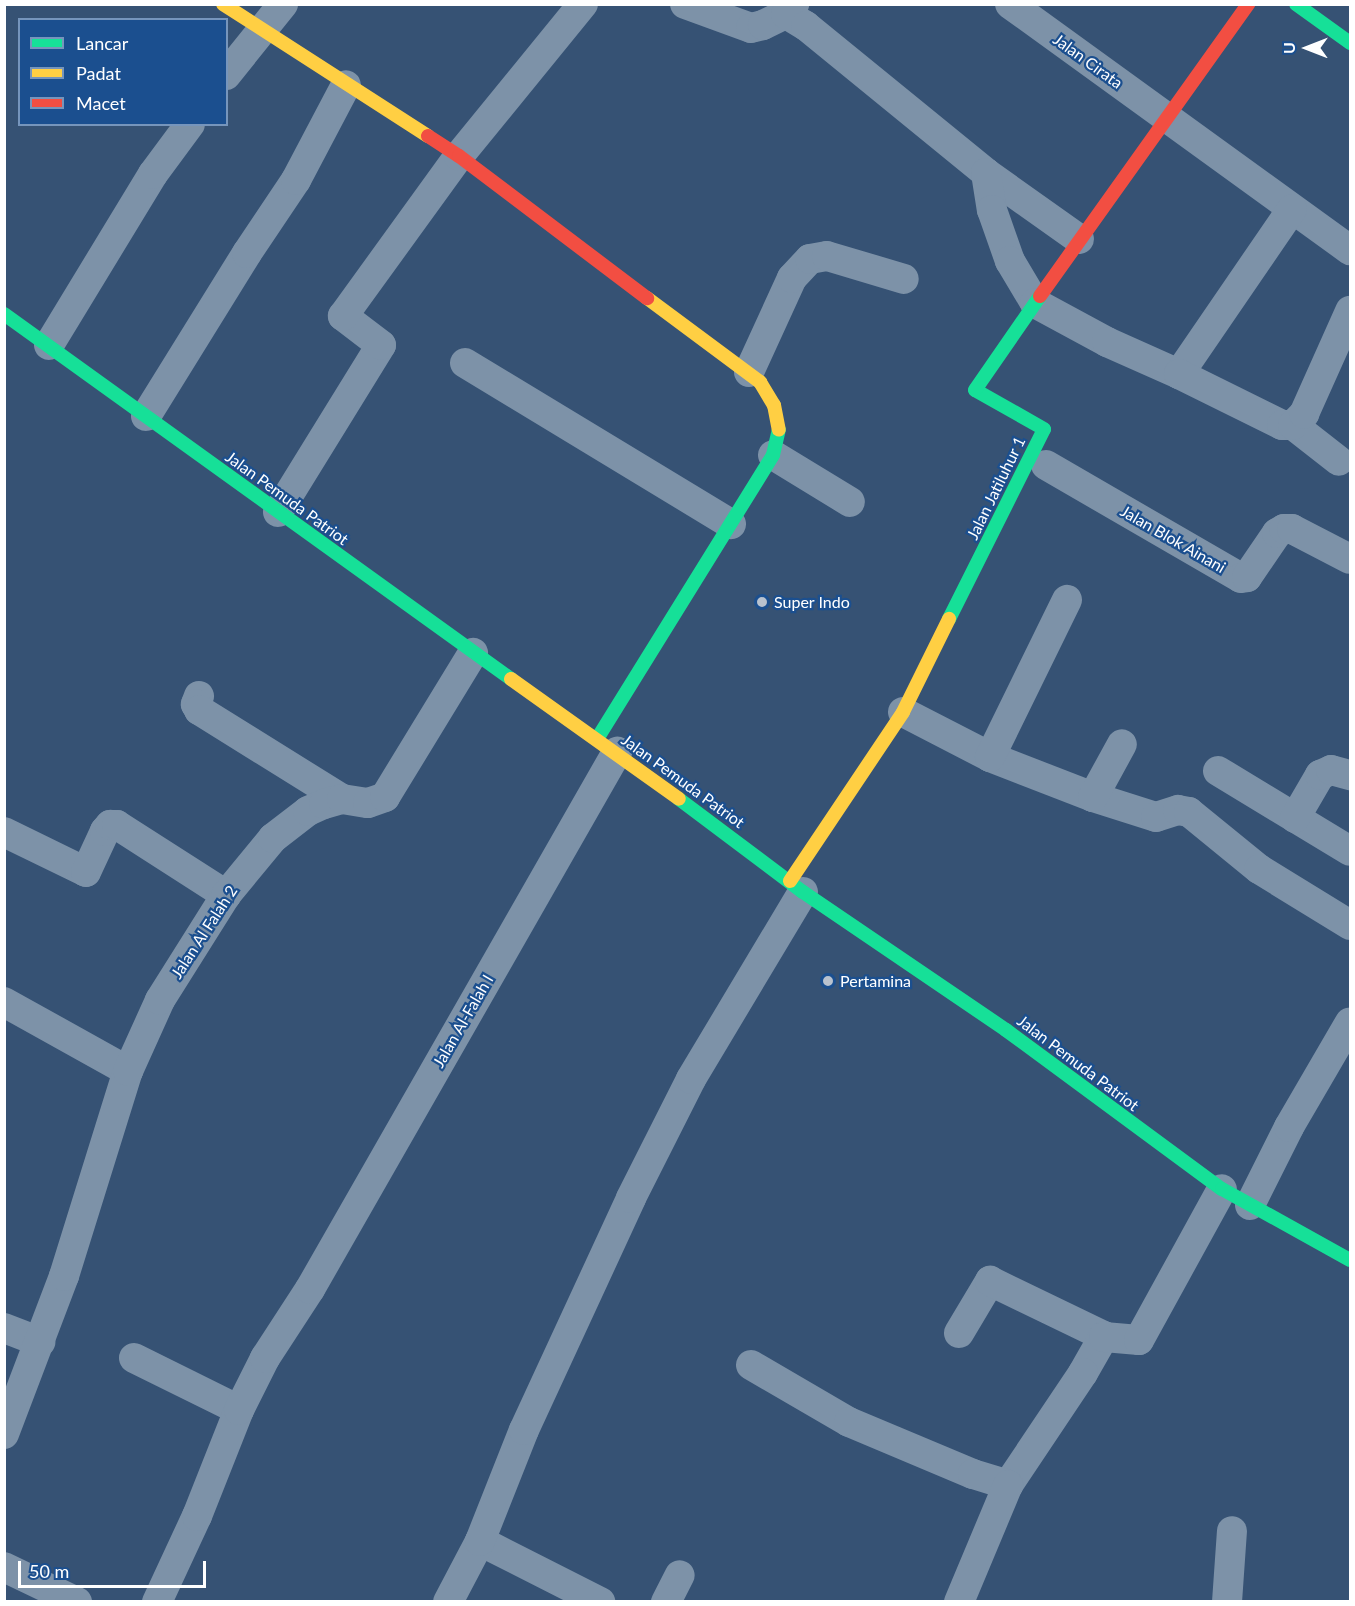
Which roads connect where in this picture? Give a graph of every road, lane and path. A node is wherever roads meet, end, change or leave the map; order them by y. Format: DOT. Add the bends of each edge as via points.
graph roads {
  1 [pos="223,4"];
  2 [pos="283,4"];
  3 [pos="583,4"];
  4 [pos="685,4"];
  5 [pos="1010,4"];
  6 [pos="1248,4"];
  7 [pos="1296,4"];
  8 [pos="790,9"];
  9 [pos="264,32"];
  10 [pos="1350,43"];
  11 [pos="228,73"];
  12 [pos="346,85"];
  13 [pos="1166,117"];
  14 [pos="189,126"];
  15 [pos="459,156"];
  16 [pos="986,173"];
  17 [pos="1292,208"];
  18 [pos="1079,239"];
  19 [pos="1350,250"];
  20 [pos="904,279"];
  21 [pos="1035,303"];
  22 [pos="1350,311"];
  23 [pos="4,314"];
  24 [pos="49,345"];
  25 [pos="465,363"];
  26 [pos="749,372"];
  27 [pos="1179,374"];
  28 [pos="146,416"];
  29 [pos="1293,425"];
  30 [pos="773,455"];
  31 [pos="1339,461"];
  32 [pos="1046,465"];
  33 [pos="850,502"];
  34 [pos="278,512"];
  35 [pos="730,524"];
  36 [pos="1350,559"];
  37 [pos="1067,600"];
  38 [pos="473,653"];
  39 [pos="199,696"];
  40 [pos="903,712"];
  41 [pos="1122,744"];
  42 [pos="607,745"];
  43 [pos="990,757"];
  44 [pos="1218,771"];
  45 [pos="1350,775"];
  46 [pos="1093,797"];
  47 [pos="342,799"];
  48 [pos="1295,818"];
  49 [pos="4,832"];
  50 [pos="1350,851"];
  51 [pos="797,886"];
  52 [pos="226,895"];
  53 [pos="1350,925"];
  54 [pos="4,1002"];
  55 [pos="1350,1022"];
  56 [pos="128,1071"];
  57 [pos="1222,1189"];
  58 [pos="1250,1205"];
  59 [pos="1350,1260"];
  60 [pos="4,1328"];
  61 [pos="959,1333"];
  62 [pos="1104,1337"];
  63 [pos="40,1342"];
  64 [pos="134,1358"];
  65 [pos="751,1365"];
  66 [pos="239,1410"];
  67 [pos="4,1434"];
  68 [pos="1008,1485"];
  69 [pos="1232,1531"];
  70 [pos="480,1542"];
  71 [pos="4,1567"];
  72 [pos="680,1575"];
  73 [pos="77,1602"];
  74 [pos="157,1602"];
  75 [pos="448,1602"];
  76 [pos="600,1602"];
  77 [pos="666,1602"];
  78 [pos="959,1602"];
  79 [pos="1227,1602"];
  1 -- 9 [label="street"];
  2 -- 9 [label="street"];
  3 -- 15 [label="street"];
  4 -- 8 [label="street" via="751,28 763,26"];
  5 -- 13 [label="street, Jalan Cirata"];
  6 -- 13 [label="street, Jalan Jatiluhur 1"];
  7 -- 10 [label="street"];
  8 -- 16 [label="street"];
  9 -- 11 [label="street"];
  9 -- 12 [label="street"];
  12 -- 15 [label="street"];
  12 -- 28 [label="street" via="296,180"];
  13 -- 17 [label="street, Jalan Cirata"];
  13 -- 18 [label="street, Jalan Jatiluhur 1"];
  14 -- 24 [label="street" via="153,174"];
  15 -- 26 [label="street"];
  15 -- 34 [label="street" via="343,316 381,345"];
  16 -- 18 [label="street"];
  16 -- 21 [label="street" via="992,210 1010,261"];
  17 -- 19 [label="street, Jalan Cirata"];
  17 -- 27 [label="street"];
  18 -- 21 [label="street, Jalan Jatiluhur 1"];
  20 -- 26 [label="street" via="827,256 810,258 792,278"];
  21 -- 27 [label="street" via="1107,342"];
  21 -- 40 [label="street, Jalan Jatiluhur 1" via="975,390 1044,429"];
  22 -- 29 [label="street" via="1304,414"];
  23 -- 24 [label="street, Jalan Pemuda Patriot"];
  24 -- 28 [label="street, Jalan Pemuda Patriot"];
  25 -- 35 [label="street"];
  26 -- 30 [label="street" via="760,382 779,420"];
  27 -- 29 [label="street" via="1282,424"];
  28 -- 34 [label="street, Jalan Pemuda Patriot"];
  29 -- 31 [label="street"];
  30 -- 33 [label="street"];
  30 -- 35 [label="street"];
  32 -- 36 [label="street, Jalan Blok Ainani" via="1241,578 1247,577 1277,533 1284,529 1292,529"];
  34 -- 38 [label="street, Jalan Pemuda Patriot"];
  35 -- 42 [label="street"];
  37 -- 43 [label="street"];
  38 -- 42 [label="street, Jalan Pemuda Patriot"];
  38 -- 47 [label="street, Jalan Al Falah 2" via="385,797 368,803"];
  39 -- 47 [label="street" via="199,710"];
  40 -- 43 [label="street"];
  40 -- 51 [label="street, Jalan Jatiluhur 1"];
  41 -- 46 [label="street"];
  42 -- 51 [label="street, Jalan Pemuda Patriot"];
  42 -- 66 [label="street, Jalan Al-Falah I" via="310,1289 265,1358"];
  43 -- 46 [label="street"];
  44 -- 48 [label="street"];
  45 -- 48 [label="street" via="1331,770 1320,775"];
  46 -- 53 [label="street" via="1156,817 1178,810 1189,812 1259,869"];
  47 -- 52 [label="street, Jalan Al Falah 2" via="308,811 290,823"];
  48 -- 50 [label="street"];
  49 -- 52 [label="street" via="86,872 105,831 110,825 117,825"];
  51 -- 57 [label="street, Jalan Pemuda Patriot" via="1006,1030"];
  51 -- 70 [label="street" via="631,1198 524,1430"];
  52 -- 56 [label="street, Jalan Al Falah 2" via="160,1000"];
  54 -- 56 [label="street"];
  55 -- 58 [label="street" via="1289,1127"];
  56 -- 63 [label="street, Jalan Al Falah 2"];
  57 -- 58 [label="street, Jalan Pemuda Patriot"];
  57 -- 62 [label="street" via="1139,1341"];
  58 -- 59 [label="street, Jalan Pemuda Patriot"];
  60 -- 63 [label="street"];
  61 -- 62 [label="street" via="990,1281"];
  62 -- 68 [label="street"];
  63 -- 67 [label="street, Jalan Al Falah 2"];
  64 -- 66 [label="street"];
  65 -- 68 [label="street" via="849,1422"];
  66 -- 74 [label="street, Jalan Al-Falah I" via="197,1516"];
  68 -- 78 [label="street"];
  69 -- 79 [label="street"];
  70 -- 75 [label="street"];
  70 -- 76 [label="street"];
  71 -- 73 [label="street"];
  72 -- 77 [label="street"];
}
